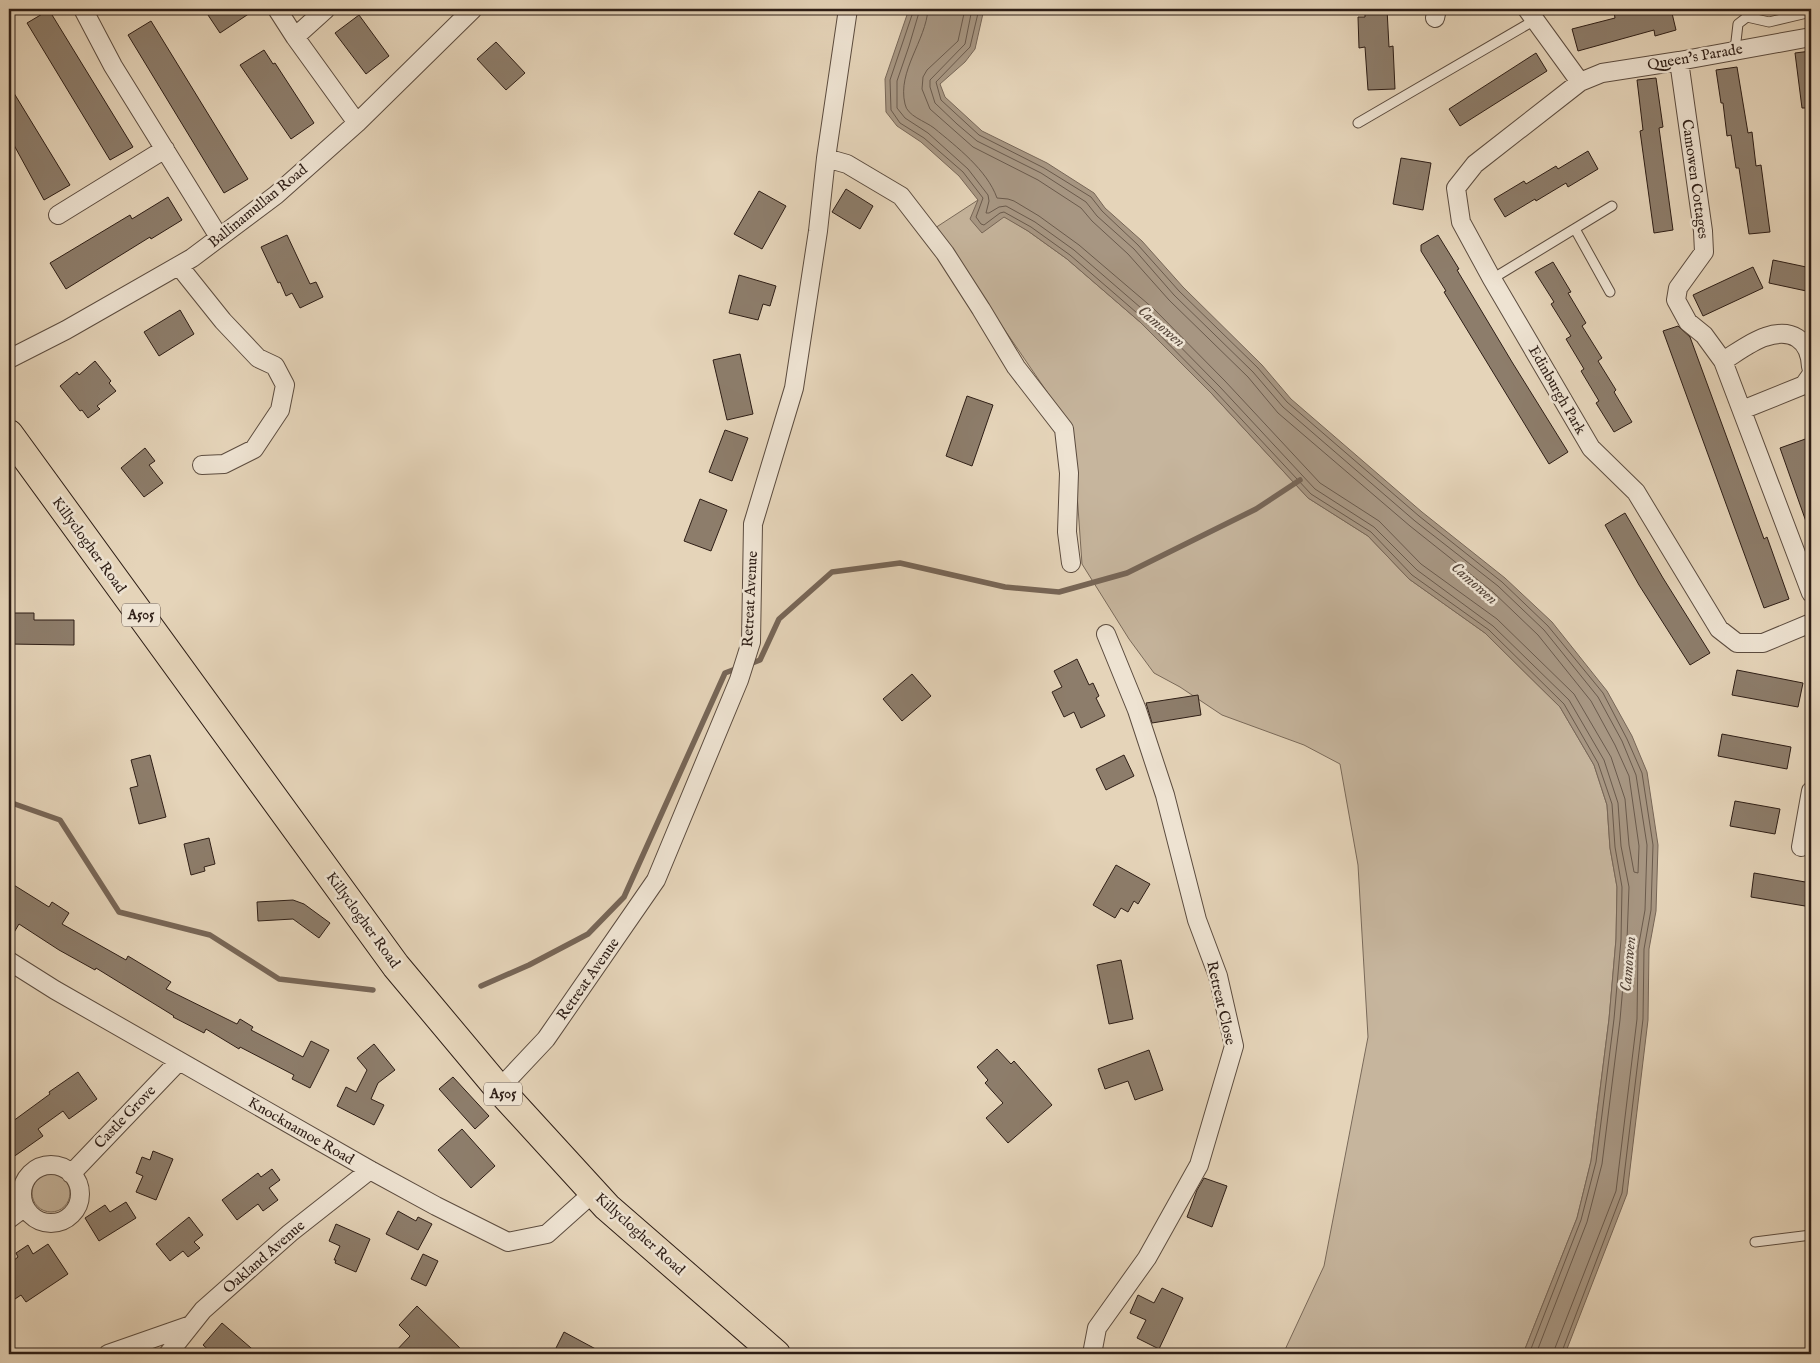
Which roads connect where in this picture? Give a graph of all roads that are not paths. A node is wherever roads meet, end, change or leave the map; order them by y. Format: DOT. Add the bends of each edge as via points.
graph roads {
  1 [pos="83,9"];
  2 [pos="278,9"];
  3 [pos="326,9"];
  4 [pos="473,9"];
  5 [pos="848,9"];
  6 [pos="1536,12"];
  7 [pos="1811,12"];
  8 [pos="295,37"];
  9 [pos="1811,37"];
  10 [pos="1735,50"];
  11 [pos="1678,61"];
  12 [pos="1580,82"];
  13 [pos="357,123"];
  14 [pos="1358,124"];
  15 [pos="165,150"];
  16 [pos="826,158"];
  17 [pos="1612,206"];
  18 [pos="58,215"];
  19 [pos="1575,228"];
  20 [pos="219,238"];
  21 [pos="179,266"];
  22 [pos="1492,279"];
  23 [pos="1610,292"];
  24 [pos="9,359"];
  25 [pos="1723,360"];
  26 [pos="1811,367"];
  27 [pos="1811,375"];
  28 [pos="1742,410"];
  29 [pos="9,434"];
  30 [pos="202,465"];
  31 [pos="1071,563"];
  32 [pos="1811,593"];
  33 [pos="1811,624"];
  34 [pos="1106,634"];
  35 [pos="1811,791"];
  36 [pos="1801,847"];
  37 [pos="9,961"];
  38 [pos="179,1061"];
  39 [pos="498,1089"];
  40 [pos="370,1170"];
  41 [pos="71,1174"];
  42 [pos="594,1192"];
  43 [pos="25,1207"];
  44 [pos="9,1219"];
  45 [pos="1811,1235"];
  46 [pos="1755,1242"];
  47 [pos="191,1325"];
  48 [pos="108,1354"];
  49 [pos="168,1354"];
  50 [pos="776,1354"];
  51 [pos="1092,1354"];
  1 -- 15 [label="street" via="113,66"];
  2 -- 8 [label="street"];
  3 -- 8 [label="street"];
  4 -- 13 [label="street, Ballinamullan Road"];
  5 -- 16 [label="street, Retreat Avenue"];
  6 -- 12 [label="street"];
  6 -- 14 [label="lane"];
  7 -- 10 [label="lane" via="1769,22 1747,17 1738,24"];
  8 -- 13 [label="street"];
  9 -- 10 [label="street, Queen's Parade"];
  10 -- 11 [label="street, Queen's Parade"];
  11 -- 12 [label="street, Queen's Parade" via="1602,73"];
  11 -- 25 [label="street, Camowen Cottages" via="1704,252 1678,288 1676,300 1688,322 1704,335"];
  12 -- 22 [label="street, Edinburgh Park" via="1475,164 1456,188 1461,222"];
  13 -- 20 [label="street, Ballinamullan Road" via="276,195"];
  15 -- 18 [label="street"];
  15 -- 20 [label="street"];
  16 -- 31 [label="street" via="847,164 901,196 945,253 1016,367 1064,429 1069,473 1067,532"];
  16 -- 39 [label="street, Retreat Avenue" via="794,388 753,524 751,642 739,680 656,880 546,1038"];
  17 -- 19 [label="lane"];
  19 -- 22 [label="lane"];
  19 -- 23 [label="lane"];
  20 -- 21 [label="street, Ballinamullan Road"];
  21 -- 24 [label="street, Ballinamullan Road"];
  21 -- 30 [label="street" via="258,358 276,366 285,385 280,410 254,449 224,464"];
  22 -- 33 [label="street, Edinburgh Park" via="1591,448 1636,492 1719,628 1737,642 1763,643"];
  25 -- 26 [label="street" via="1764,337 1788,333 1800,340 1811,353"];
  25 -- 28 [label="street, Camowen Cottages"];
  27 -- 28 [label="street" via="1804,385"];
  28 -- 32 [label="street, Camowen Cottages"];
  29 -- 39 [label="highway, Killyclogher Road / A505" via="396,966"];
  34 -- 51 [label="street, Retreat Close" via="1137,710 1165,795 1197,920 1218,976 1234,1046 1199,1165 1147,1258 1098,1328"];
  35 -- 36 [label="street"];
  37 -- 38 [label="street, Knocknamoe Road"];
  38 -- 40 [label="street, Knocknamoe Road"];
  38 -- 41 [label="street, Castle Grove"];
  39 -- 42 [label="highway, Killyclogher Road / A505"];
  40 -- 42 [label="street, Knocknamoe Road" via="508,1242 547,1234"];
  40 -- 47 [label="street, Oakland Avenue" via="290,1232 203,1310"];
  41 -- 43 [label="street" via="62,1167 50,1165 30,1174 22,1196"];
  41 -- 43 [label="street" via="78,1186 79,1200 73,1213 62,1221 48,1223 34,1218"];
  42 -- 50 [label="highway, Killyclogher Road / A505" via="607,1207"];
  43 -- 44 [label="street"];
  45 -- 46 [label="lane"];
  47 -- 48 [label="street"];
  47 -- 49 [label="street, Oakland Avenue"];
}
